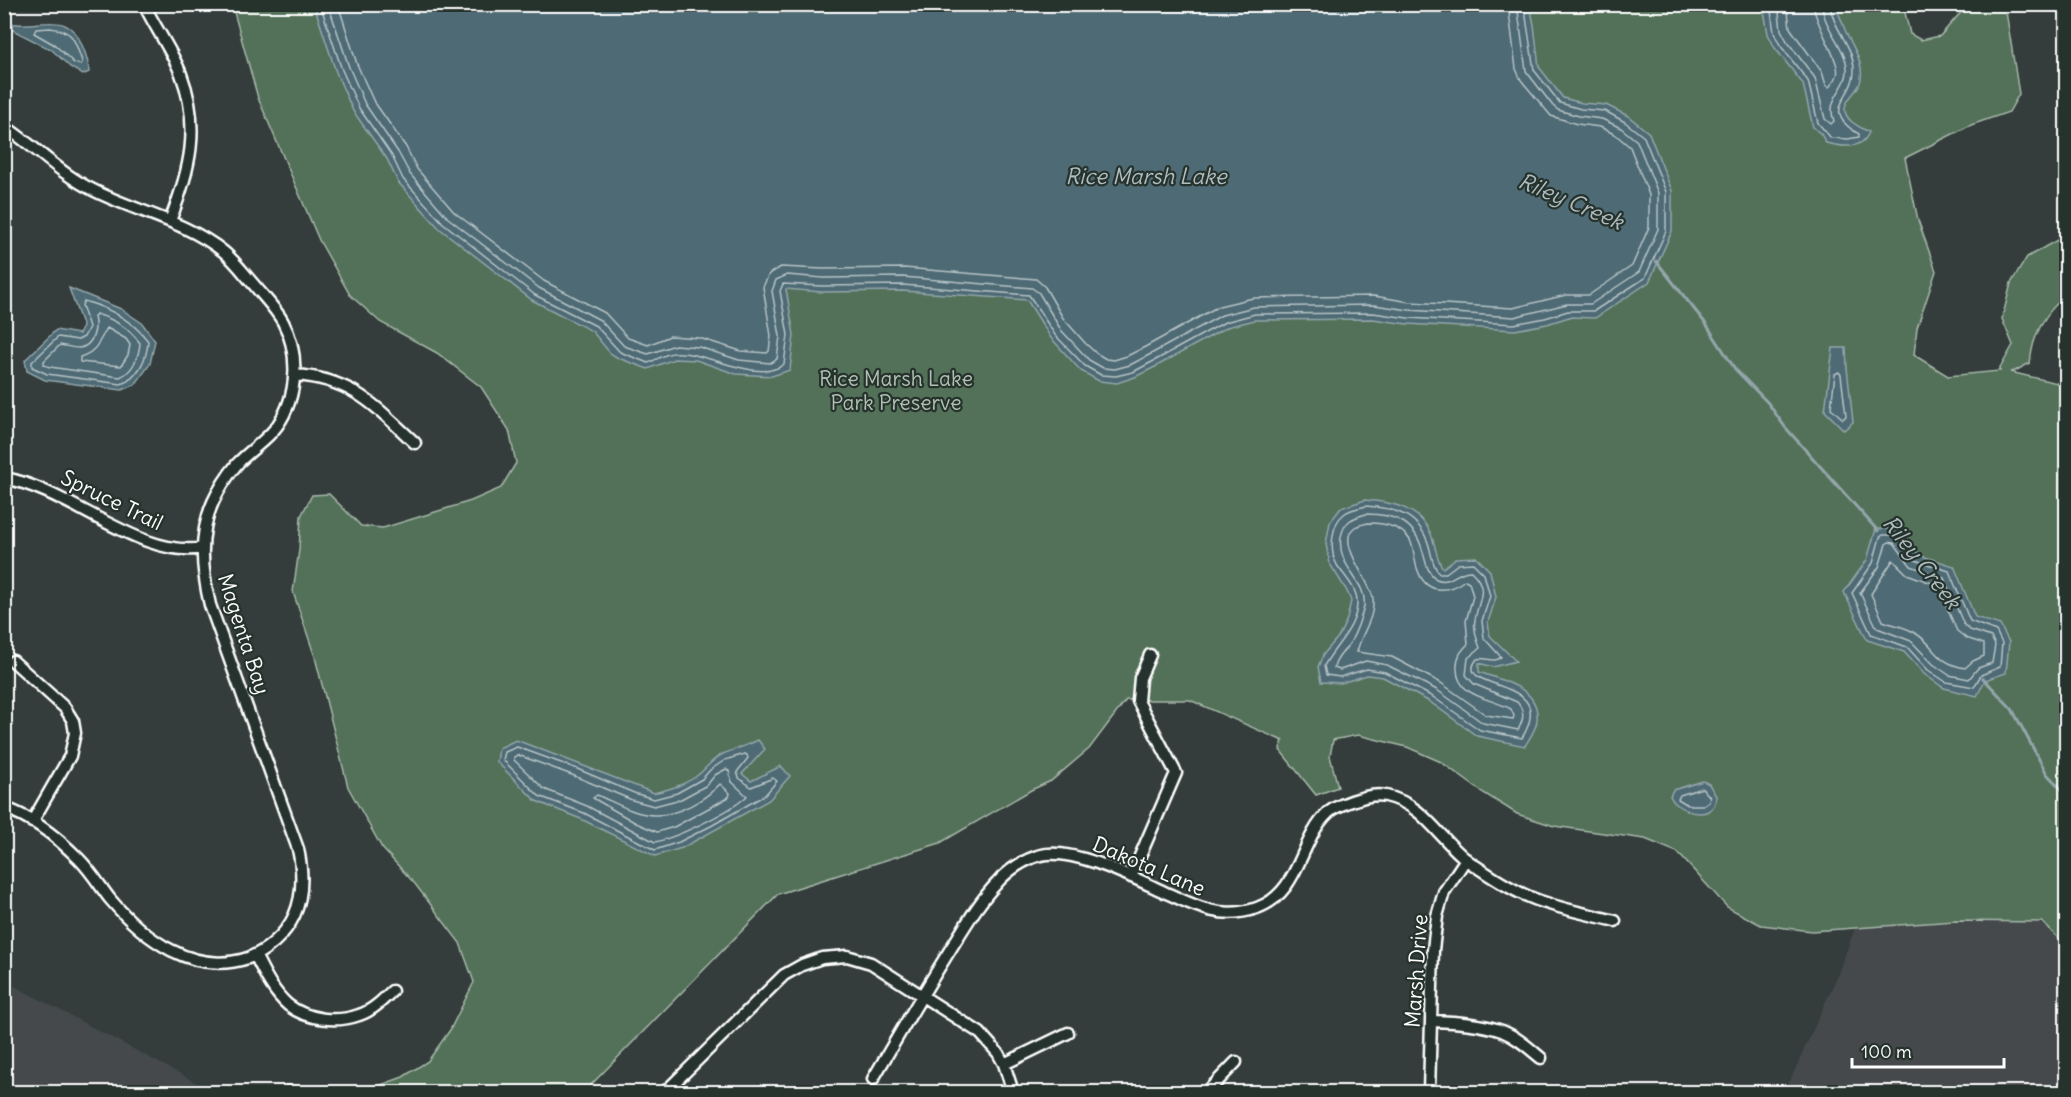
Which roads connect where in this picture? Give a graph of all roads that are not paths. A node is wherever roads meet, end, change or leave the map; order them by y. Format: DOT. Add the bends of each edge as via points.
graph roads {
  1 [pos="144,4"];
  2 [pos="4,126"];
  3 [pos="170,221"];
  4 [pos="295,375"];
  5 [pos="415,443"];
  6 [pos="4,478"];
  7 [pos="203,548"];
  8 [pos="1150,655"];
  9 [pos="13,662"];
  10 [pos="4,808"];
  11 [pos="32,822"];
  12 [pos="1466,859"];
  13 [pos="1131,877"];
  14 [pos="1615,921"];
  15 [pos="255,955"];
  16 [pos="392,991"];
  17 [pos="922,994"];
  18 [pos="1431,1021"];
  19 [pos="1068,1033"];
  20 [pos="1541,1058"];
  21 [pos="1236,1062"];
  22 [pos="1004,1064"];
  23 [pos="873,1079"];
  24 [pos="665,1092"];
  25 [pos="1013,1092"];
  26 [pos="1208,1092"];
  27 [pos="1429,1092"];
  1 -- 3 [label="street" via="180,72 191,118 189,165"];
  2 -- 3 [label="street, Magenta Bay" via="90,189"];
  3 -- 4 [label="street, Magenta Bay" via="226,254 271,306 290,339"];
  4 -- 5 [label="street" via="325,379 359,393"];
  4 -- 7 [label="street, Magenta Bay" via="276,427 237,464 213,503"];
  6 -- 7 [label="street, Spruce Trail" via="42,488 143,540 189,551"];
  7 -- 15 [label="street, Magenta Bay" via="210,605 302,867 293,918 283,933"];
  8 -- 13 [label="street" via="1140,678 1138,701 1176,773"];
  9 -- 11 [label="street" via="65,708 75,733 70,756"];
  10 -- 11 [label="street, Magenta Bay"];
  11 -- 15 [label="street, Magenta Bay" via="87,867 130,921 180,956 198,962 227,963"];
  12 -- 13 [label="street, Dakota Lane" via="1411,805 1385,795 1366,796 1327,814 1282,890 1255,909 1205,911"];
  12 -- 14 [label="street, Dakota Lane" via="1507,886 1547,904"];
  12 -- 18 [label="street, Marsh Drive" via="1444,892 1437,916"];
  13 -- 17 [label="street, Dakota Lane" via="1078,857 1043,854 1019,864 997,882"];
  15 -- 16 [label="street" via="277,993 289,1005 323,1019 359,1015"];
  17 -- 22 [label="street" via="980,1033"];
  17 -- 23 [label="street, Dakota Lane"];
  17 -- 24 [label="street" via="871,963 847,957 822,958 802,965 784,975"];
  18 -- 20 [label="street" via="1502,1031"];
  18 -- 27 [label="street, Marsh Drive"];
  19 -- 22 [label="street"];
  21 -- 26 [label="street"];
  22 -- 25 [label="street"];
}
